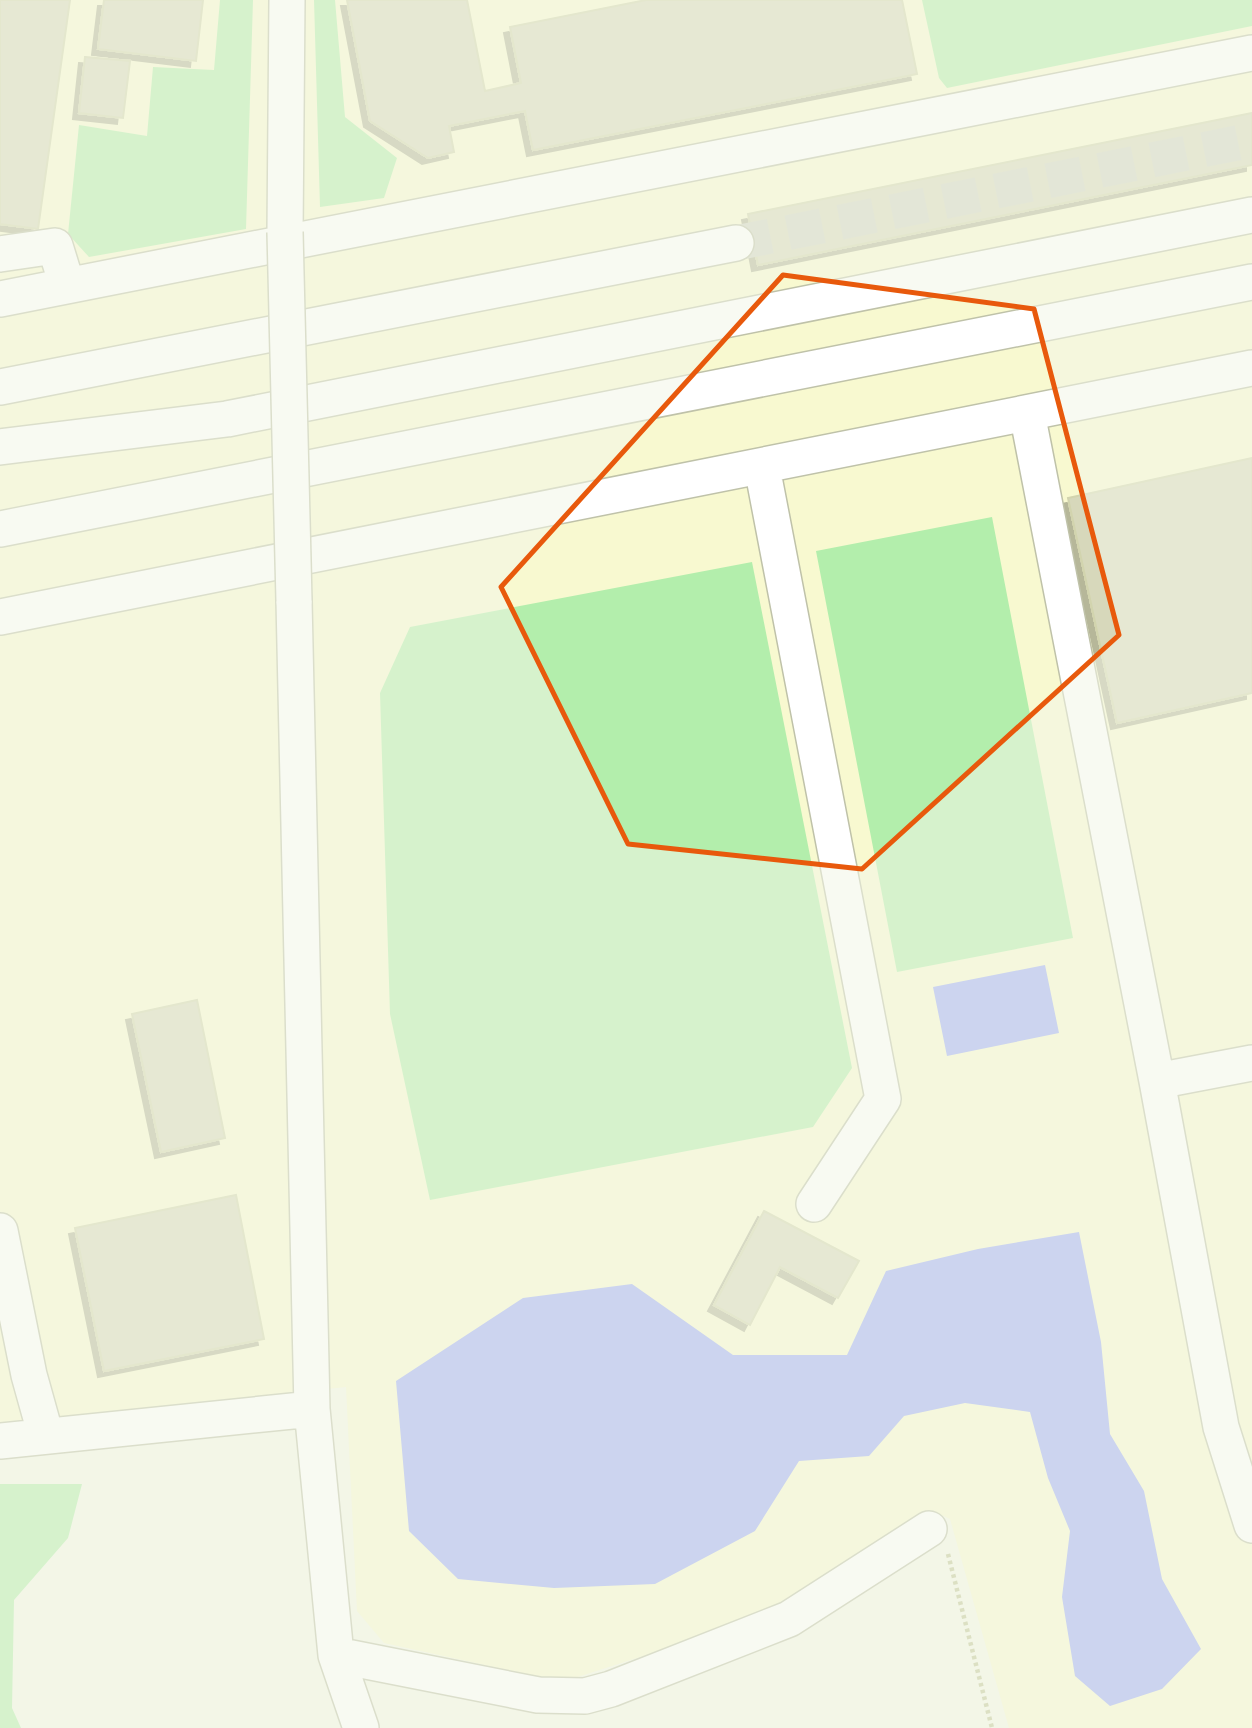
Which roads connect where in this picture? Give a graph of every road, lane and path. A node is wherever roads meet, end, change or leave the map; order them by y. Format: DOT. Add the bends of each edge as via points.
graph roads {
  1 [pos="287,0"];
  2 [pos="1252,53"];
  3 [pos="1252,215"];
  4 [pos="736,243"];
  5 [pos="0,254"];
  6 [pos="1252,282"];
  7 [pos="67,285"];
  8 [pos="0,299"];
  9 [pos="1252,368"];
  10 [pos="0,387"];
  11 [pos="1027,413"];
  12 [pos="0,447"];
  13 [pos="762,467"];
  14 [pos="0,528"];
  15 [pos="0,617"];
  16 [pos="1252,1063"];
  17 [pos="1157,1081"];
  18 [pos="814,1204"];
  19 [pos="0,1231"];
  20 [pos="312,1409"];
  21 [pos="46,1436"];
  22 [pos="0,1441"];
  23 [pos="1252,1525"];
  24 [pos="929,1529"];
  25 [pos="335,1655"];
  26 [pos="361,1728"];
  27 [pos="992,1728"];
  1 -- 20 [label="street, bridge" via="285,232"];
  2 -- 7 [label="street"];
  3 -- 12 [label="street" via="227,419"];
  4 -- 10 [label="street"];
  5 -- 7 [label="street" via="55,246"];
  6 -- 14 [label="street"];
  7 -- 8 [label="street"];
  9 -- 11 [label="street"];
  11 -- 13 [label="street"];
  11 -- 17 [label="street"];
  13 -- 15 [label="street"];
  13 -- 18 [label="street" via="883,1099"];
  16 -- 17 [label="street"];
  17 -- 23 [label="street" via="1221,1427"];
  19 -- 21 [label="street"];
  20 -- 21 [label="street"];
  20 -- 25 [label="street"];
  21 -- 22 [label="street"];
  24 -- 25 [label="street" via="789,1619 585,1696 538,1695"];
  24 -- 27 [label="path" via="945,1543"];
  25 -- 26 [label="street"];
}
